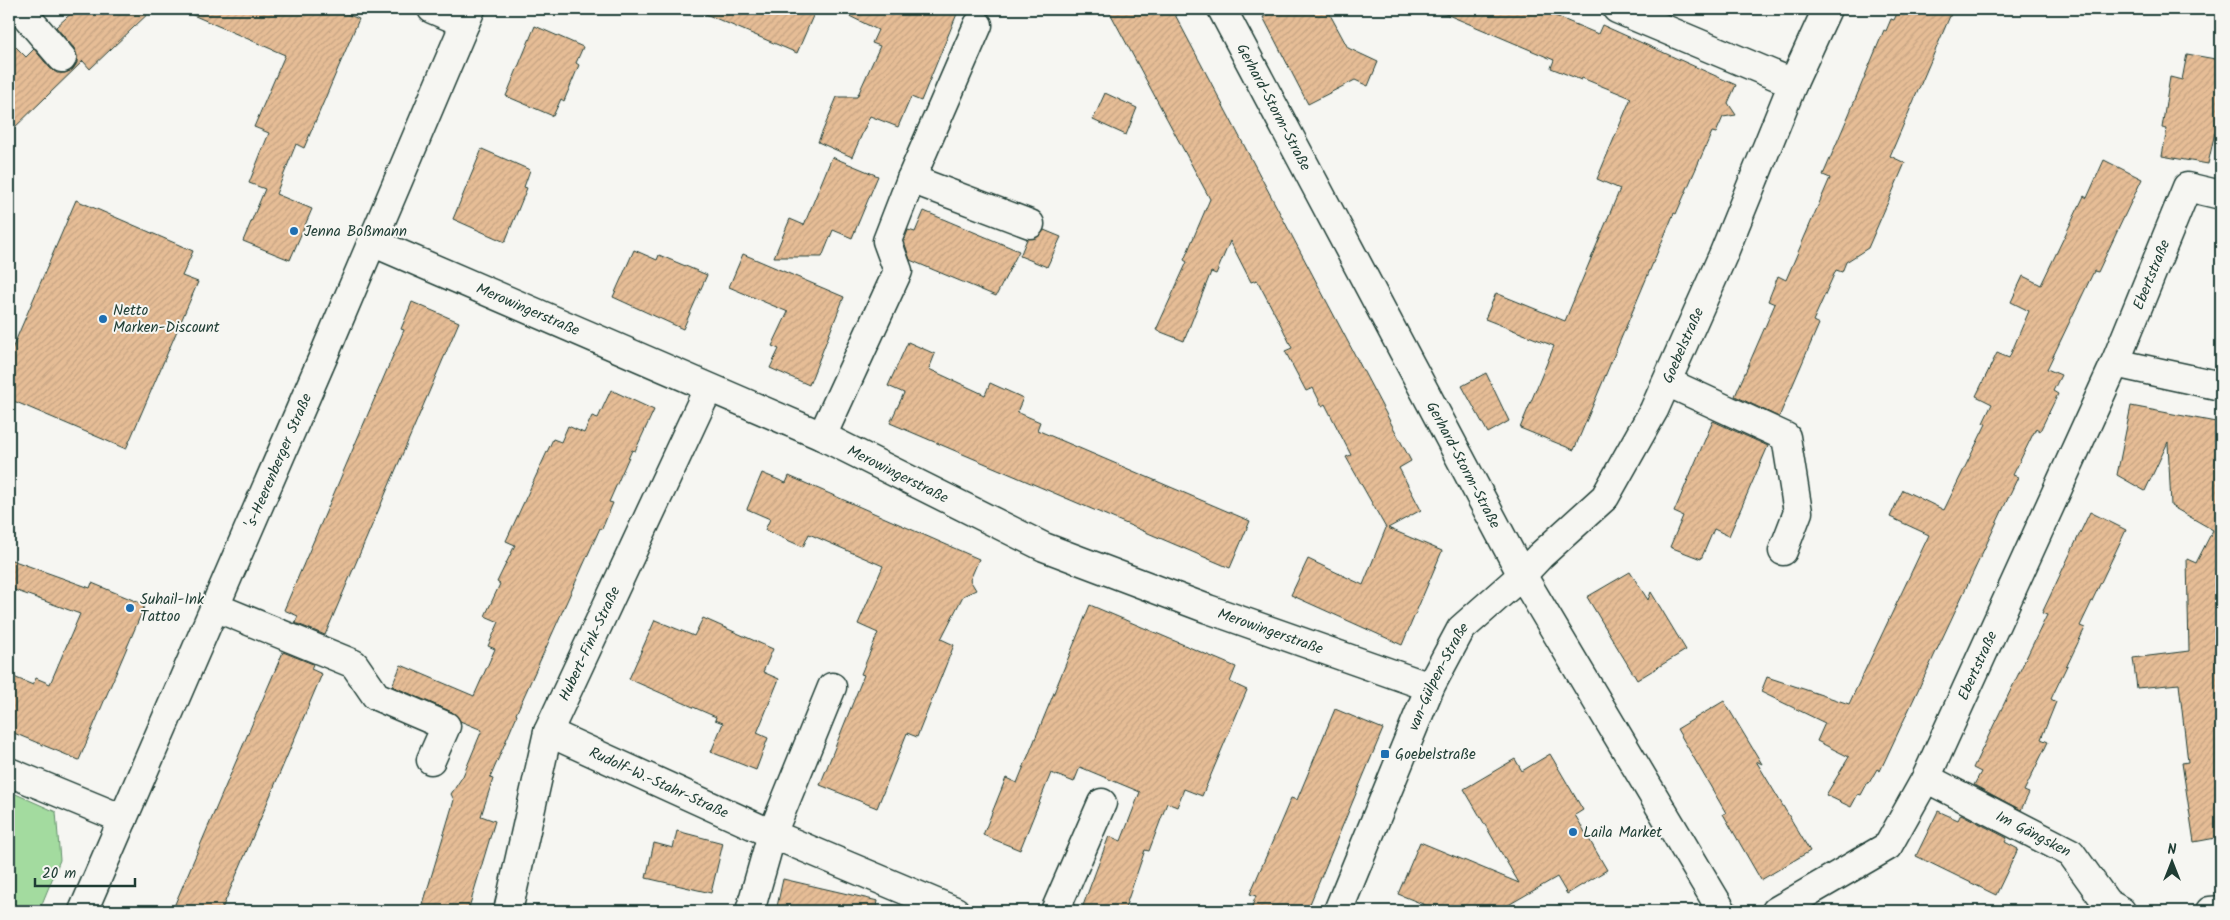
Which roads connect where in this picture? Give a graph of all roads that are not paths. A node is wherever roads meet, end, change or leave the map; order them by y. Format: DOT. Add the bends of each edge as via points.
graph roads {
  1 [pos="20,9"];
  2 [pos="432,9"];
  3 [pos="1222,9"];
  4 [pos="1617,9"];
  5 [pos="1827,9"];
  6 [pos="468,16"];
  7 [pos="978,25"];
  8 [pos="62,58"];
  9 [pos="1793,83"];
  10 [pos="911,179"];
  11 [pos="2221,195"];
  12 [pos="1030,224"];
  13 [pos="372,242"];
  14 [pos="2115,363"];
  15 [pos="1667,382"];
  16 [pos="2221,386"];
  17 [pos="708,389"];
  18 [pos="822,436"];
  19 [pos="1783,551"];
  20 [pos="1522,576"];
  21 [pos="215,607"];
  22 [pos="832,687"];
  23 [pos="1430,687"];
  24 [pos="548,732"];
  25 [pos="431,760"];
  26 [pos="9,772"];
  27 [pos="1926,778"];
  28 [pos="1102,803"];
  29 [pos="123,819"];
  30 [pos="772,834"];
  31 [pos="2221,910"];
  32 [pos="83,911"];
  33 [pos="508,911"];
  34 [pos="750,911"];
  35 [pos="955,911"];
  36 [pos="1055,911"];
  37 [pos="1338,911"];
  38 [pos="1722,911"];
  39 [pos="1776,911"];
  40 [pos="2121,911"];
  41 [pos="2210,911"];
  1 -- 8 [label="street"];
  2 -- 6 [label="street"];
  3 -- 20 [label="street, Gerhard-Storm-Straße"];
  4 -- 9 [label="street"];
  5 -- 9 [label="street, Goebelstraße"];
  6 -- 13 [label="street, 's-Heerenberger Straße"];
  7 -- 10 [label="street"];
  9 -- 15 [label="street, Goebelstraße"];
  10 -- 12 [label="street"];
  10 -- 18 [label="street" via="887,241 898,271"];
  11 -- 14 [label="street, Ebertstraße" via="2187,187"];
  13 -- 17 [label="street, Merowingerstraße"];
  13 -- 21 [label="street, 's-Heerenberger Straße"];
  14 -- 16 [label="street"];
  14 -- 27 [label="street, Ebertstraße"];
  15 -- 19 [label="street" via="1786,438 1798,512"];
  15 -- 20 [label="street, Goebelstraße" via="1605,497"];
  17 -- 18 [label="street, Merowingerstraße"];
  17 -- 24 [label="street, Hubert-Fink-Straße"];
  18 -- 23 [label="street, Merowingerstraße" via="1044,547"];
  20 -- 23 [label="street, van-Gülpen-Straße" via="1461,629"];
  20 -- 38 [label="street, Gerhard-Storm-Straße"];
  21 -- 25 [label="street" via="354,664 376,696 446,726"];
  21 -- 29 [label="street, 's-Heerenberger Straße"];
  22 -- 30 [label="street"];
  23 -- 37 [label="street, van-Gülpen-Straße"];
  24 -- 30 [label="street, Rudolf-W.-Stahr-Straße"];
  24 -- 33 [label="street, Hubert-Fink-Straße"];
  26 -- 29 [label="street"];
  27 -- 39 [label="street, Ebertstraße" via="1888,846"];
  27 -- 40 [label="street, Im Gängsken" via="2071,853 2107,903"];
  28 -- 36 [label="street"];
  29 -- 32 [label="street, 's-Heerenberger Straße"];
  30 -- 34 [label="street"];
  30 -- 35 [label="street, Rudolf-W.-Stahr-Straße"];
  31 -- 41 [label="street"];
}
